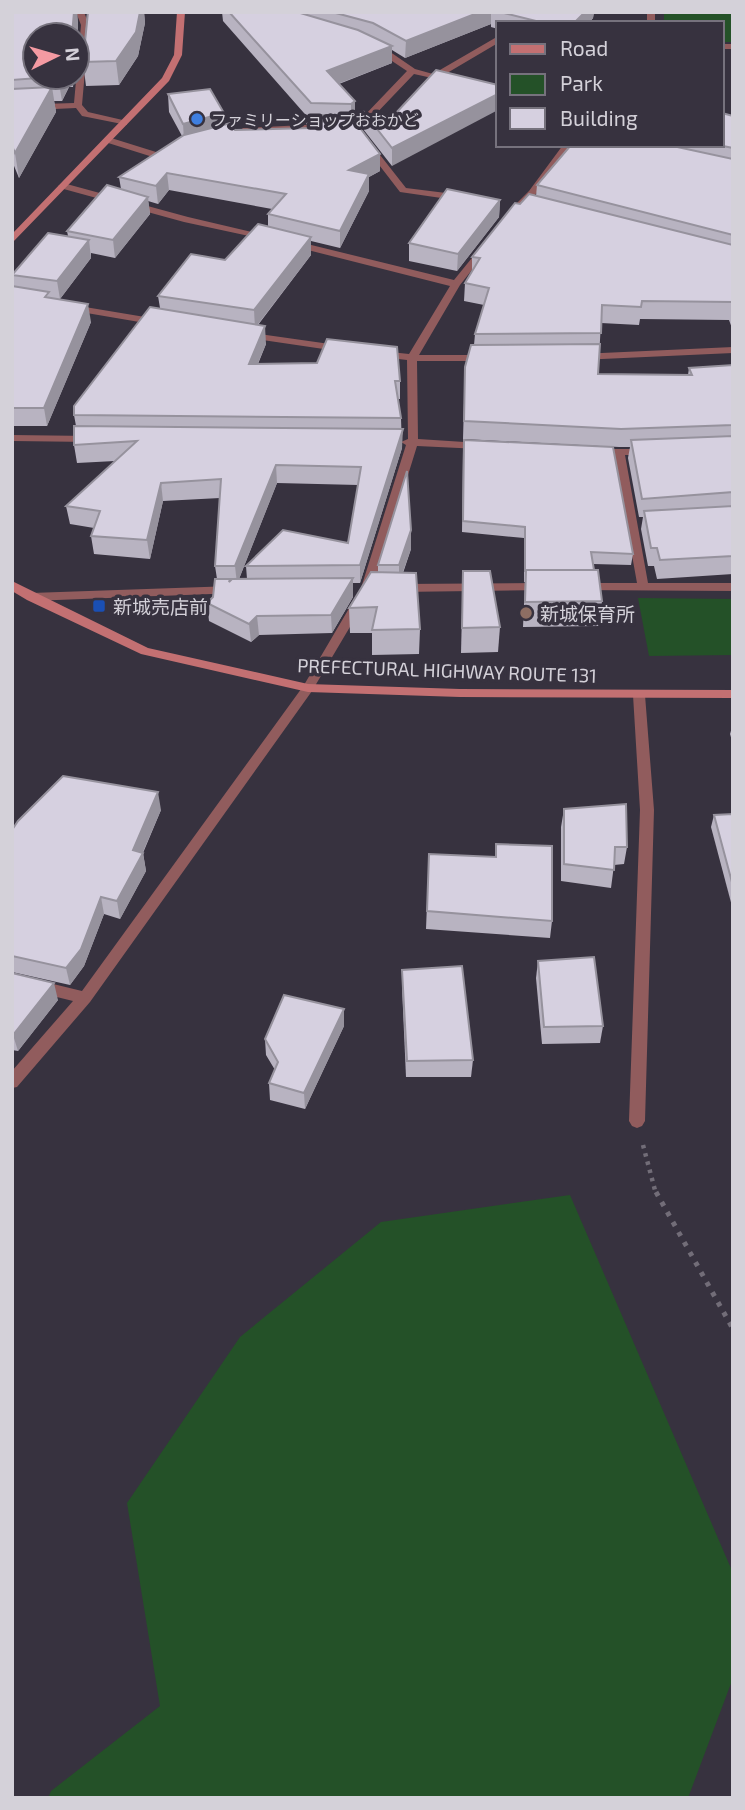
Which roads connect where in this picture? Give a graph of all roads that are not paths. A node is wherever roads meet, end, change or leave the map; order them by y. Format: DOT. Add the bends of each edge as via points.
graph roads {
  1 [pos="80,12"];
  2 [pos="181,12"];
  3 [pos="366,41"];
  4 [pos="496,41"];
  5 [pos="412,71"];
  6 [pos="434,77"];
  7 [pos="456,83"];
  8 [pos="78,105"];
  9 [pos="12,108"];
  10 [pos="124,123"];
  11 [pos="330,127"];
  12 [pos="342,127"];
  13 [pos="354,127"];
  14 [pos="230,135"];
  15 [pos="107,140"];
  16 [pos="566,147"];
  17 [pos="180,148"];
  18 [pos="63,186"];
  19 [pos="479,201"];
  20 [pos="504,204"];
  21 [pos="518,205"];
  22 [pos="533,207"];
  23 [pos="501,226"];
  24 [pos="12,240"];
  25 [pos="486,245"];
  26 [pos="456,284"];
  27 [pos="64,307"];
  28 [pos="169,324"];
  29 [pos="235,334"];
  30 [pos="733,350"];
  31 [pos="358,351"];
  32 [pos="371,353"];
  33 [pos="505,357"];
  34 [pos="571,357"];
  35 [pos="412,358"];
  36 [pos="12,438"];
  37 [pos="109,439"];
  38 [pos="399,442"];
  39 [pos="413,442"];
  40 [pos="495,447"];
  41 [pos="591,452"];
  42 [pos="657,452"];
  43 [pos="619,453"];
  44 [pos="12,585"];
  45 [pos="643,586"];
  46 [pos="560,587"];
  47 [pos="574,587"];
  48 [pos="733,587"];
  49 [pos="361,588"];
  50 [pos="250,590"];
  51 [pos="31,597"];
  52 [pos="308,688"];
  53 [pos="733,694"];
  54 [pos="639,695"];
  55 [pos="12,980"];
  56 [pos="85,998"];
  57 [pos="12,1082"];
  58 [pos="636,1121"];
  1 -- 8 [label="street" via="85,25"];
  2 -- 10 [label="main road" via="178,55 166,79"];
  3 -- 5 [label="street"];
  4 -- 6 [label="street"];
  5 -- 6 [label="street"];
  5 -- 13 [label="street"];
  6 -- 7 [label="street"];
  8 -- 9 [label="street"];
  8 -- 10 [label="street" via="85,114"];
  10 -- 15 [label="main road"];
  11 -- 14 [label="street" via="295,126"];
  12 -- 13 [label="street"];
  13 -- 19 [label="street" via="403,190"];
  15 -- 17 [label="street" via="156,155"];
  15 -- 18 [label="main road"];
  16 -- 21 [label="street"];
  18 -- 24 [label="main road"];
  18 -- 26 [label="street"];
  20 -- 21 [label="street"];
  21 -- 22 [label="street"];
  21 -- 23 [label="street"];
  25 -- 26 [label="street"];
  26 -- 35 [label="street"];
  27 -- 28 [label="street"];
  29 -- 31 [label="street"];
  30 -- 34 [label="street"];
  32 -- 35 [label="street"];
  33 -- 35 [label="street"];
  35 -- 39 [label="street"];
  36 -- 37 [label="street"];
  38 -- 39 [label="street"];
  39 -- 40 [label="street"];
  39 -- 49 [label="street"];
  41 -- 43 [label="street"];
  42 -- 43 [label="street"];
  43 -- 45 [label="street" via="638,524"];
  44 -- 51 [label="main road, PREFECTURAL HIGHWAY ROUTE 131"];
  45 -- 47 [label="street"];
  45 -- 48 [label="street"];
  46 -- 49 [label="street"];
  49 -- 52 [label="street"];
  50 -- 51 [label="street"];
  51 -- 52 [label="main road, PREFECTURAL HIGHWAY ROUTE 131" via="145,651"];
  52 -- 54 [label="main road, PREFECTURAL HIGHWAY ROUTE 131"];
  52 -- 56 [label="street"];
  53 -- 54 [label="main road, PREFECTURAL HIGHWAY ROUTE 131"];
  54 -- 58 [label="street" via="647,810"];
  55 -- 56 [label="street"];
  56 -- 57 [label="street"];
}
